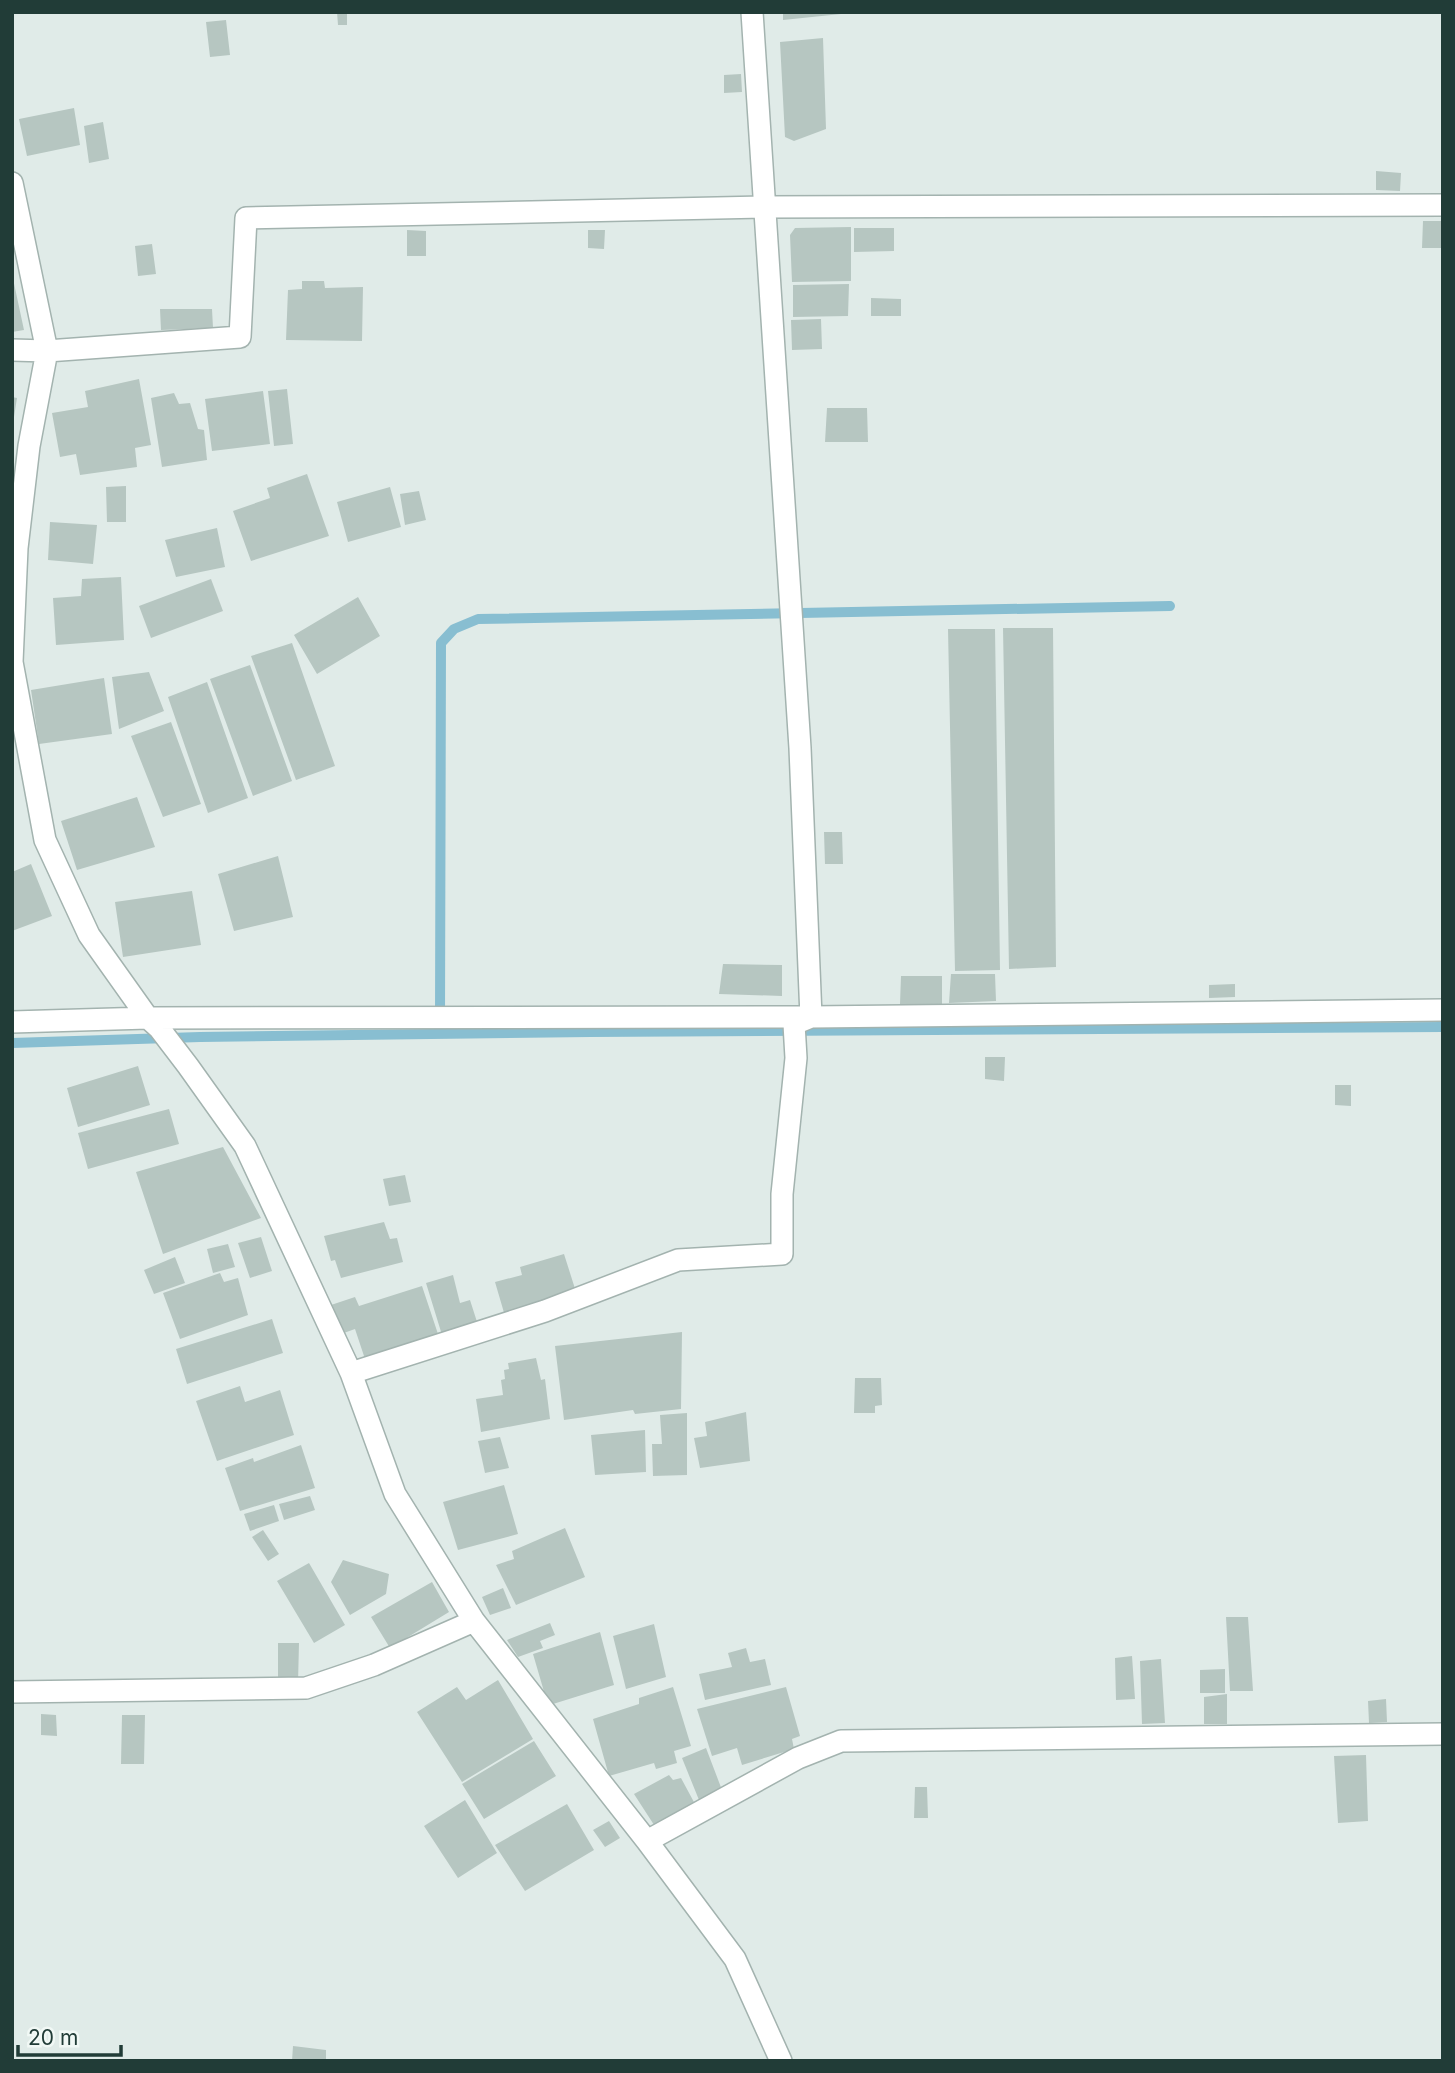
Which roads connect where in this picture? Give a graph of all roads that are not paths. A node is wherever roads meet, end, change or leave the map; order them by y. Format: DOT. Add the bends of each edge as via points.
graph roads {
  1 [pos="752,12"];
  2 [pos="12,184"];
  3 [pos="1443,205"];
  4 [pos="763,207"];
  5 [pos="12,350"];
  6 [pos="47,351"];
  7 [pos="1443,1010"];
  8 [pos="803,1020"];
  9 [pos="12,1022"];
  10 [pos="153,1023"];
  11 [pos="351,1373"];
  12 [pos="474,1620"];
  13 [pos="12,1692"];
  14 [pos="1443,1734"];
  15 [pos="647,1842"];
  16 [pos="780,2061"];
  1 -- 4 [label="street"];
  2 -- 6 [label="street"];
  3 -- 4 [label="street"];
  4 -- 6 [label="street" via="246,218 240,337"];
  4 -- 8 [label="street" via="801,762"];
  5 -- 6 [label="street"];
  6 -- 10 [label="street" via="17,548 12,662 45,840 89,935"];
  7 -- 8 [label="street"];
  8 -- 10 [label="street" via="426,1017"];
  8 -- 11 [label="street" via="782,1194 782,1254 678,1260 545,1311"];
  9 -- 10 [label="street"];
  10 -- 11 [label="street" via="245,1146"];
  11 -- 12 [label="street" via="395,1494"];
  12 -- 13 [label="street" via="374,1665 306,1688"];
  12 -- 15 [label="street"];
  14 -- 15 [label="street" via="841,1741 798,1758"];
  15 -- 16 [label="street" via="735,1959"];
}
